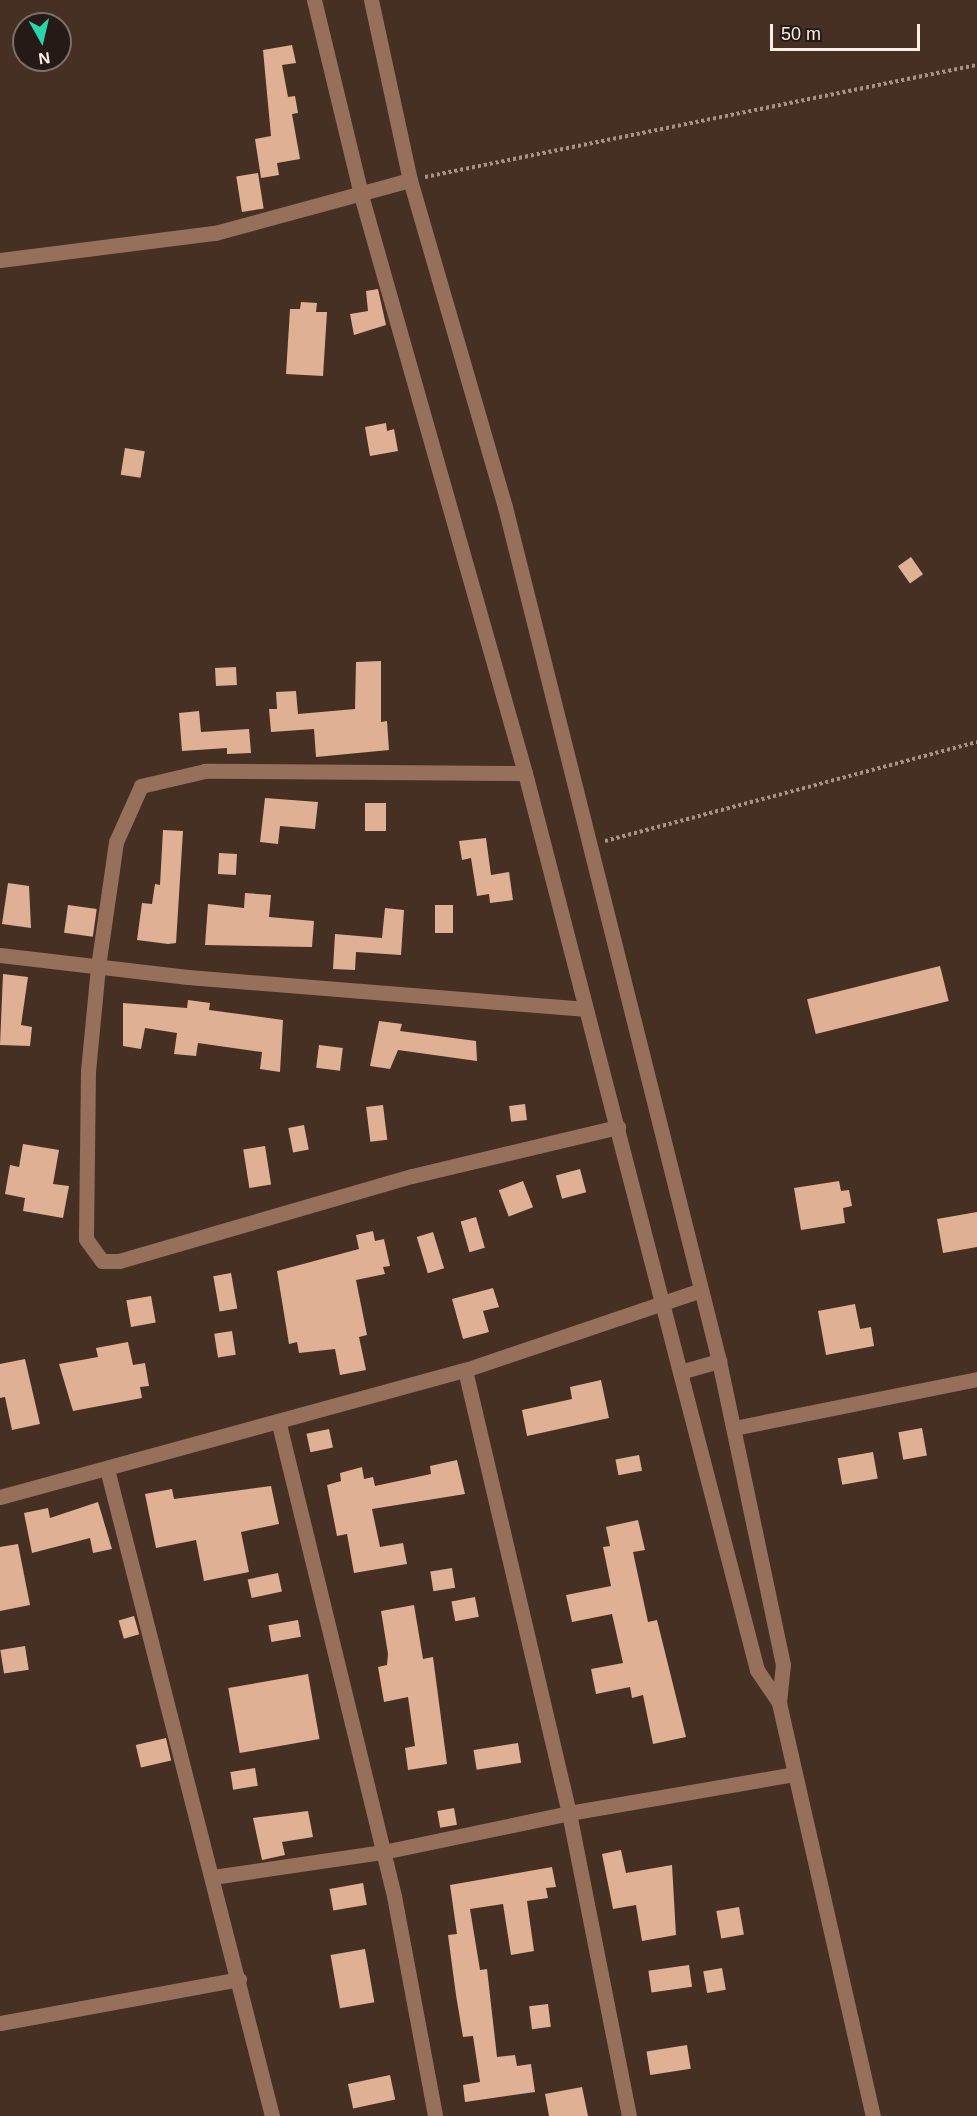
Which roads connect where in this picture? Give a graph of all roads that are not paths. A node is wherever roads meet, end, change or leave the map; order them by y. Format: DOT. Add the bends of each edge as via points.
graph roads {
  1 [pos="314,0"];
  2 [pos="371,0"];
  3 [pos="410,180"];
  4 [pos="362,195"];
  5 [pos="0,260"];
  6 [pos="525,773"];
  7 [pos="0,955"];
  8 [pos="98,967"];
  9 [pos="584,1010"];
  10 [pos="618,1127"];
  11 [pos="701,1290"];
  12 [pos="664,1303"];
  13 [pos="719,1361"];
  14 [pos="465,1370"];
  15 [pos="680,1372"];
  16 [pos="977,1379"];
  17 [pos="279,1424"];
  18 [pos="734,1428"];
  19 [pos="107,1469"];
  20 [pos="0,1497"];
  21 [pos="779,1703"];
  22 [pos="794,1774"];
  23 [pos="568,1813"];
  24 [pos="383,1852"];
  25 [pos="213,1876"];
  26 [pos="239,1979"];
  27 [pos="0,2023"];
  28 [pos="272,2116"];
  29 [pos="435,2116"];
  30 [pos="629,2116"];
  31 [pos="873,2116"];
  1 -- 4 [label="street"];
  2 -- 3 [label="street"];
  3 -- 4 [label="street"];
  3 -- 11 [label="street" via="502,496"];
  4 -- 5 [label="street" via="215,233"];
  4 -- 6 [label="street"];
  6 -- 8 [label="street" via="205,771 141,786 116,842"];
  6 -- 9 [label="street"];
  7 -- 8 [label="street"];
  8 -- 9 [label="street"];
  8 -- 10 [label="street" via="88,1071 86,1239 102,1261 167,1251 412,1176"];
  9 -- 10 [label="street"];
  10 -- 12 [label="street"];
  11 -- 12 [label="street"];
  11 -- 13 [label="street"];
  12 -- 14 [label="street"];
  12 -- 15 [label="street"];
  13 -- 15 [label="street"];
  13 -- 18 [label="street"];
  14 -- 17 [label="street"];
  14 -- 23 [label="street"];
  15 -- 21 [label="street" via="757,1670"];
  16 -- 18 [label="street"];
  17 -- 19 [label="street"];
  17 -- 24 [label="street"];
  18 -- 21 [label="street" via="783,1664"];
  19 -- 20 [label="street"];
  19 -- 25 [label="street"];
  21 -- 22 [label="street"];
  22 -- 23 [label="street"];
  22 -- 31 [label="street"];
  23 -- 24 [label="street"];
  23 -- 30 [label="street"];
  24 -- 25 [label="street"];
  24 -- 29 [label="street"];
  25 -- 26 [label="street"];
  26 -- 27 [label="street"];
  26 -- 28 [label="street"];
}
